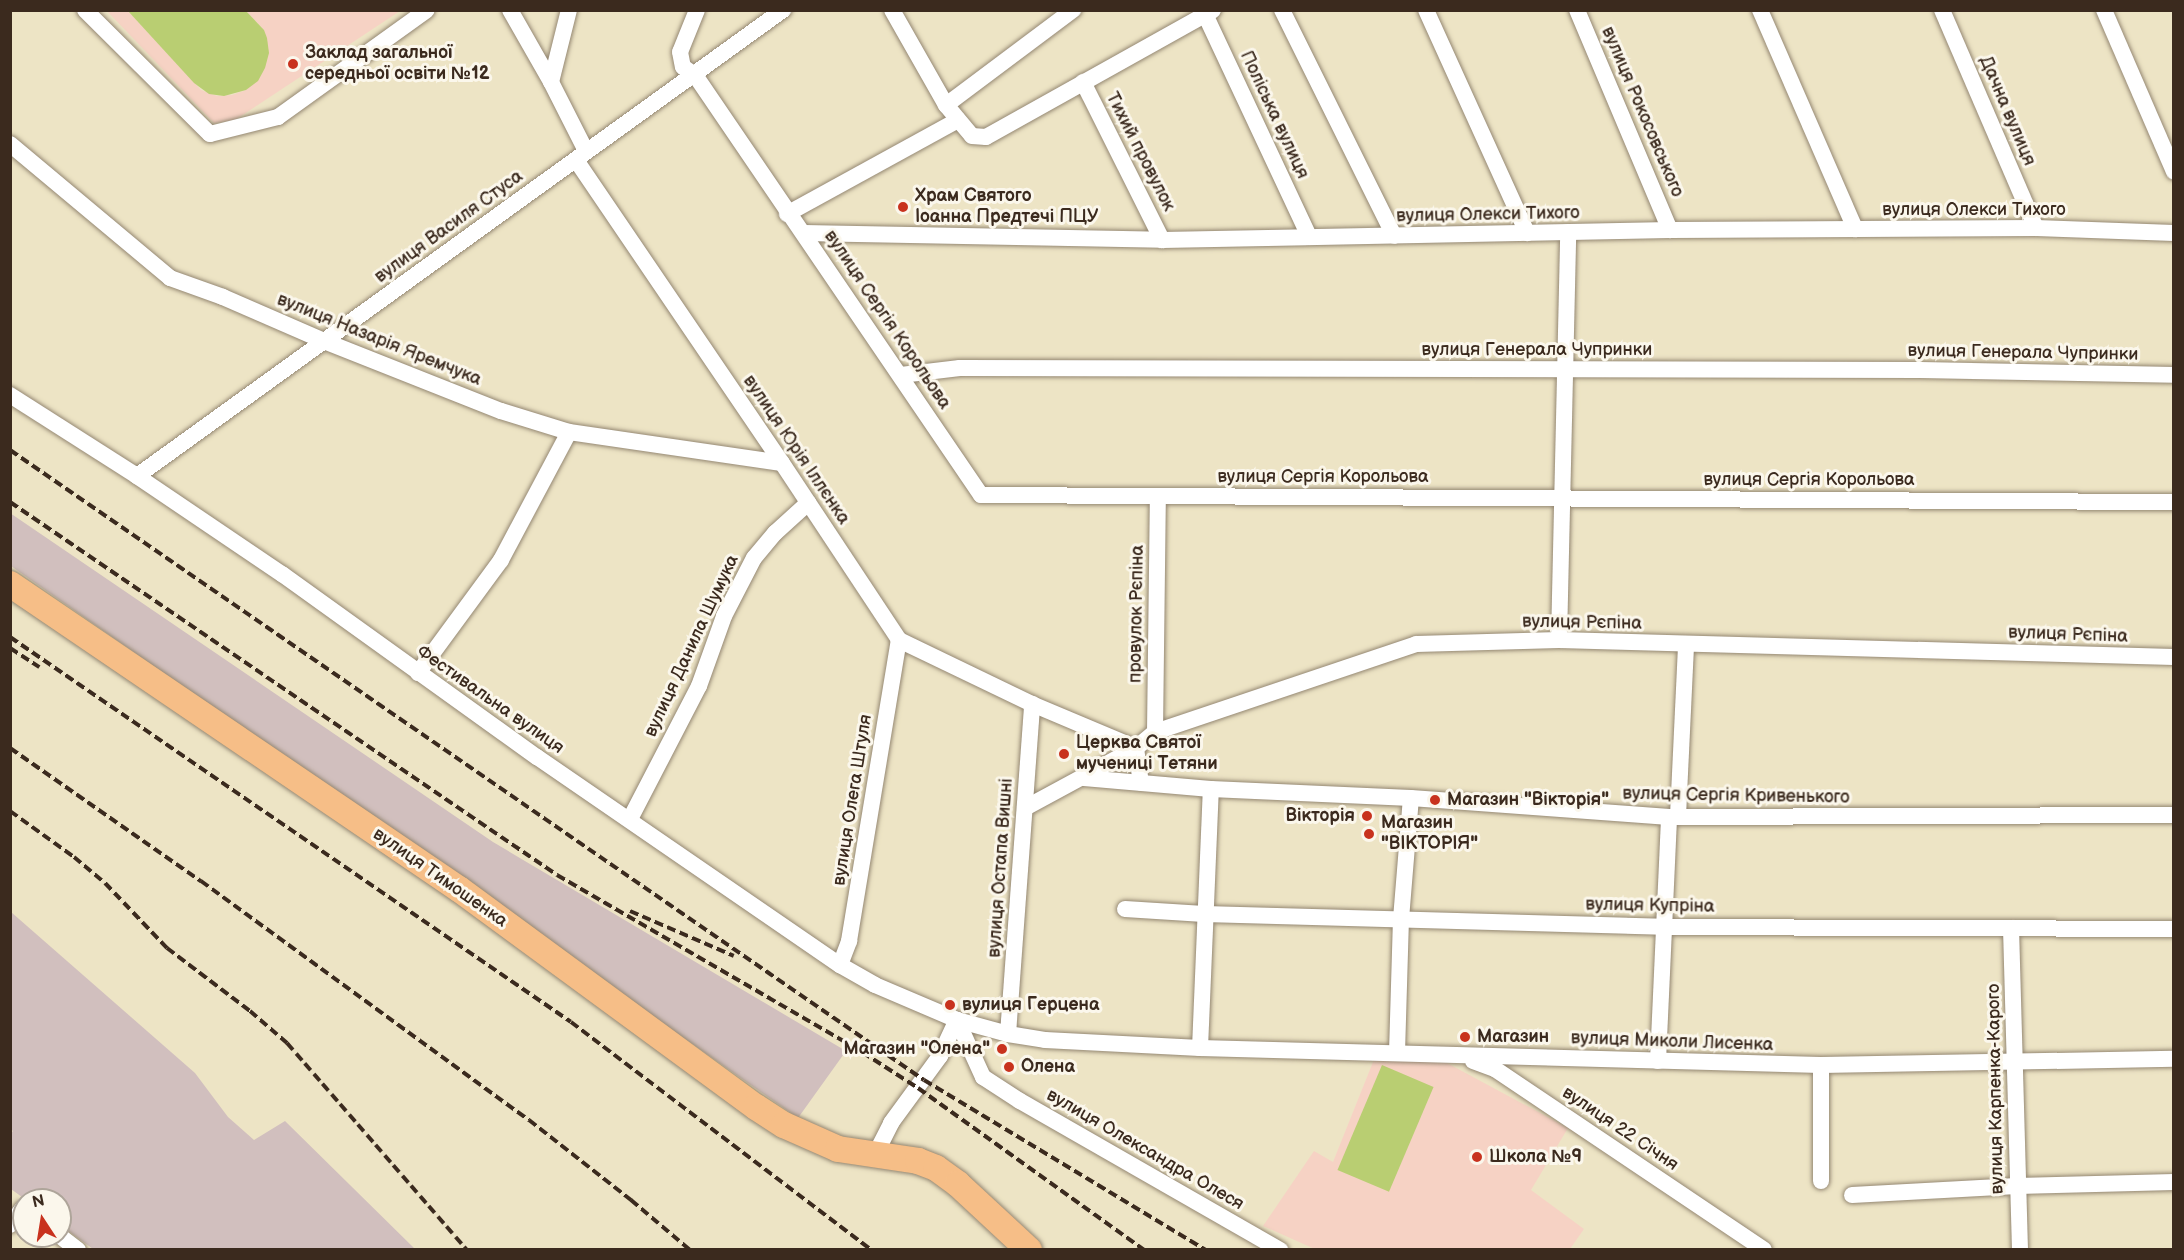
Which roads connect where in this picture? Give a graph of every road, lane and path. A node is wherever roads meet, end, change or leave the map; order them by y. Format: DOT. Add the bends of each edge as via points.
graph roads {
  1 [pos="86,10"];
  2 [pos="427,10"];
  3 [pos="510,10"];
  4 [pos="569,10"];
  5 [pos="697,10"];
  6 [pos="783,10"];
  7 [pos="892,10"];
  8 [pos="1073,10"];
  9 [pos="1282,10"];
  10 [pos="1426,10"];
  11 [pos="1577,10"];
  12 [pos="1760,10"];
  13 [pos="1942,10"];
  14 [pos="1207,12"];
  15 [pos="2108,12"];
  16 [pos="695,75"];
  17 [pos="551,82"];
  18 [pos="1083,82"];
  19 [pos="945,105"];
  20 [pos="958,120"];
  21 [pos="11,145"];
  22 [pos="581,156"];
  23 [pos="2172,164"];
  24 [pos="787,214"];
  25 [pos="2036,228"];
  26 [pos="1855,229"];
  27 [pos="1670,230"];
  28 [pos="1568,232"];
  29 [pos="804,233"];
  30 [pos="1527,233"];
  31 [pos="2174,233"];
  32 [pos="1394,236"];
  33 [pos="1309,237"];
  34 [pos="1162,240"];
  35 [pos="324,341"];
  36 [pos="1564,370"];
  37 [pos="901,375"];
  38 [pos="2174,375"];
  39 [pos="10,395"];
  40 [pos="570,432"];
  41 [pos="782,463"];
  42 [pos="137,476"];
  43 [pos="1158,496"];
  44 [pos="1563,499"];
  45 [pos="2174,502"];
  46 [pos="808,503"];
  47 [pos="10,584"];
  48 [pos="899,640"];
  49 [pos="1559,640"];
  50 [pos="1686,644"];
  51 [pos="2174,657"];
  52 [pos="418,673"];
  53 [pos="1032,704"];
  54 [pos="1155,732"];
  55 [pos="1136,748"];
  56 [pos="1084,778"];
  57 [pos="1141,783"];
  58 [pos="1211,789"];
  59 [pos="1411,798"];
  60 [pos="1025,808"];
  61 [pos="2174,815"];
  62 [pos="1673,816"];
  63 [pos="630,819"];
  64 [pos="1125,909"];
  65 [pos="1204,914"];
  66 [pos="1401,919"];
  67 [pos="1663,927"];
  68 [pos="2011,928"];
  69 [pos="2174,929"];
  70 [pos="840,965"];
  71 [pos="957,1020"];
  72 [pos="1008,1034"];
  73 [pos="1200,1048"];
  74 [pos="1397,1053"];
  75 [pos="1448,1055"];
  76 [pos="2174,1059"];
  77 [pos="1658,1061"];
  78 [pos="2015,1061"];
  79 [pos="1821,1065"];
  80 [pos="875,1155"];
  81 [pos="1821,1181"];
  82 [pos="2174,1182"];
  83 [pos="2018,1186"];
  84 [pos="1852,1195"];
  85 [pos="1029,1250"];
  86 [pos="1280,1250"];
  87 [pos="1764,1250"];
  88 [pos="2020,1250"];
  1 -- 2 [label="street" via="210,134 278,117"];
  3 -- 17 [label="street, вулиця Юрія Іллєнка"];
  4 -- 17 [label="street"];
  5 -- 16 [label="street, вулиця Сергія Корольова" via="680,52 683,67"];
  6 -- 16 [label="street, вулиця Василя Стуса"];
  7 -- 19 [label="street"];
  8 -- 19 [label="street"];
  9 -- 32 [label="street"];
  10 -- 30 [label="street"];
  11 -- 27 [label="street, вулиця Рокосовського"];
  12 -- 26 [label="street"];
  13 -- 25 [label="street, Дачна вулиця"];
  14 -- 18 [label="street"];
  14 -- 33 [label="street, Поліська вулиця"];
  15 -- 23 [label="street"];
  16 -- 22 [label="street, вулиця Василя Стуса"];
  16 -- 24 [label="street, вулиця Сергія Корольова"];
  17 -- 22 [label="street, вулиця Юрія Іллєнка"];
  18 -- 20 [label="street" via="986,137 972,136"];
  18 -- 34 [label="street, Тихий провулок"];
  19 -- 20 [label="street"];
  20 -- 24 [label="street"];
  21 -- 35 [label="street, вулиця Назарія Яремчука" via="170,278"];
  22 -- 35 [label="street, вулиця Василя Стуса"];
  22 -- 41 [label="street, вулиця Юрія Іллєнка"];
  24 -- 29 [label="street, вулиця Сергія Корольова"];
  25 -- 26 [label="street, вулиця Олекси Тихого"];
  25 -- 31 [label="street, вулиця Олекси Тихого"];
  26 -- 27 [label="street, вулиця Олекси Тихого"];
  27 -- 28 [label="street, вулиця Олекси Тихого"];
  28 -- 30 [label="street, вулиця Олекси Тихого"];
  28 -- 36 [label="street"];
  29 -- 34 [label="street, вулиця Олекси Тихого"];
  29 -- 37 [label="street, вулиця Сергія Корольова"];
  30 -- 32 [label="street, вулиця Олекси Тихого"];
  32 -- 33 [label="street, вулиця Олекси Тихого"];
  33 -- 34 [label="street, вулиця Олекси Тихого"];
  35 -- 40 [label="street, вулиця Назарія Яремчука" via="501,411"];
  35 -- 42 [label="street, вулиця Василя Стуса"];
  36 -- 37 [label="street, вулиця Генерала Чупринки" via="960,368"];
  36 -- 38 [label="street, вулиця Генерала Чупринки"];
  36 -- 44 [label="street"];
  37 -- 43 [label="street, вулиця Сергія Корольова" via="981,495"];
  39 -- 42 [label="street, Фестивальна вулиця"];
  40 -- 41 [label="street, вулиця Назарія Яремчука"];
  40 -- 52 [label="street" via="501,560"];
  41 -- 46 [label="street, вулиця Юрія Іллєнка"];
  42 -- 52 [label="street, Фестивальна вулиця"];
  43 -- 44 [label="street, вулиця Сергія Корольова"];
  43 -- 54 [label="street, провулок Рєпіна"];
  44 -- 45 [label="street, вулиця Сергія Корольова"];
  44 -- 49 [label="street"];
  46 -- 48 [label="street, вулиця Юрія Іллєнка"];
  46 -- 63 [label="street, вулиця Данила Шумука" via="754,558 724,616 699,686"];
  47 -- 80 [label="highway, вулиця Тимошенка" via="459,889 756,1107 838,1149"];
  48 -- 53 [label="street"];
  48 -- 70 [label="street, вулиця Олега Штуля" via="849,942"];
  49 -- 50 [label="street, вулиця Рєпіна"];
  49 -- 54 [label="street, вулиця Рєпіна" via="1416,644"];
  50 -- 51 [label="street, вулиця Рєпіна"];
  50 -- 62 [label="street"];
  52 -- 63 [label="street, Фестивальна вулиця"];
  53 -- 55 [label="street"];
  53 -- 60 [label="street, вулиця Остапа Вишні"];
  54 -- 55 [label="street, вулиця Рєпіна"];
  55 -- 56 [label="street, вулиця Рєпіна"];
  55 -- 57 [label="street"];
  56 -- 57 [label="street, вулиця Сергія Кривенького"];
  56 -- 60 [label="street, вулиця Рєпіна"];
  57 -- 58 [label="street, вулиця Сергія Кривенького"];
  58 -- 59 [label="street, вулиця Сергія Кривенького"];
  58 -- 65 [label="street"];
  59 -- 62 [label="street, вулиця Сергія Кривенького"];
  59 -- 66 [label="street"];
  60 -- 72 [label="street, вулиця Остапа Вишні"];
  61 -- 62 [label="street, вулиця Сергія Кривенького"];
  62 -- 67 [label="street"];
  63 -- 70 [label="street, Фестивальна вулиця"];
  64 -- 65 [label="street, вулиця Купріна"];
  65 -- 66 [label="street, вулиця Купріна"];
  65 -- 73 [label="street"];
  66 -- 67 [label="street, вулиця Купріна"];
  66 -- 74 [label="street"];
  67 -- 68 [label="street, вулиця Купріна"];
  67 -- 77 [label="street"];
  68 -- 69 [label="street, вулиця Купріна"];
  68 -- 78 [label="street, вулиця Карпенка-Карого"];
  70 -- 71 [label="street, Фестивальна вулиця" via="883,989"];
  71 -- 72 [label="street, вулиця Миколи Лисенка"];
  71 -- 80 [label="street" via="940,1056 891,1123"];
  71 -- 86 [label="street, вулиця Олександра Олеся" via="983,1077"];
  72 -- 73 [label="street, вулиця Миколи Лисенка" via="1095,1044"];
  73 -- 74 [label="street, вулиця Миколи Лисенка"];
  74 -- 75 [label="street, вулиця Миколи Лисенка"];
  75 -- 77 [label="street, вулиця Миколи Лисенка"];
  75 -- 87 [label="street, вулиця 22 Січня" via="1495,1069"];
  76 -- 78 [label="street, вулиця Миколи Лисенка"];
  77 -- 79 [label="street, вулиця Миколи Лисенка"];
  78 -- 79 [label="street, вулиця Миколи Лисенка"];
  78 -- 83 [label="street, вулиця Карпенка-Карого"];
  79 -- 81 [label="street"];
  80 -- 85 [label="highway, вулиця Тимошенка" via="918,1161 936,1168"];
  82 -- 83 [label="street"];
  83 -- 84 [label="street"];
  83 -- 88 [label="street, вулиця Карпенка-Карого"];
}
